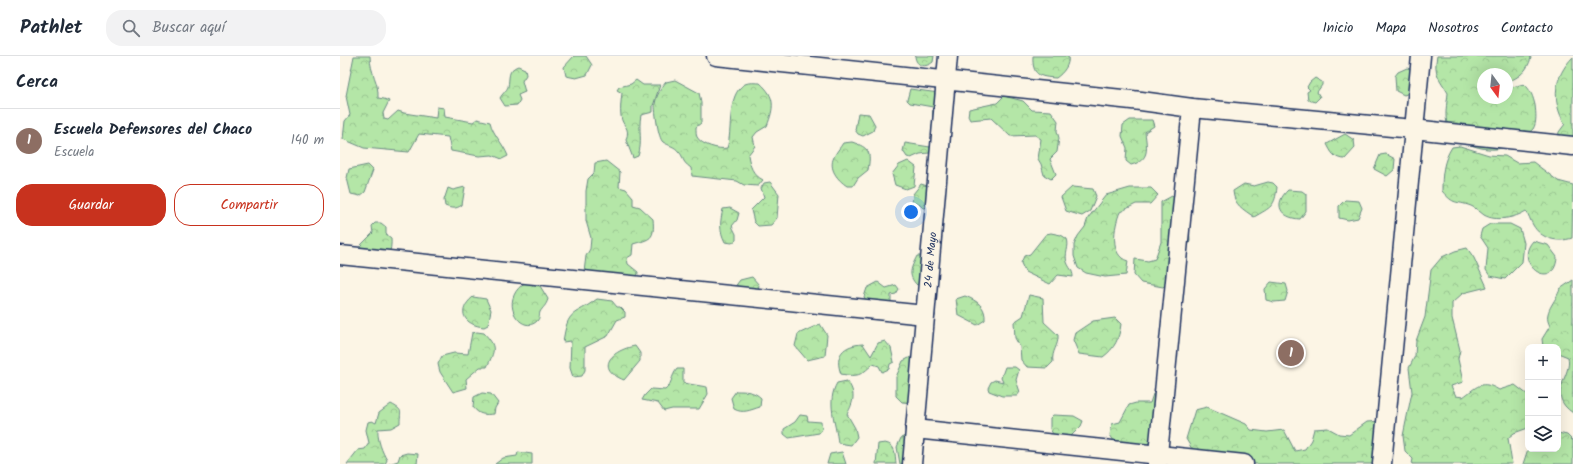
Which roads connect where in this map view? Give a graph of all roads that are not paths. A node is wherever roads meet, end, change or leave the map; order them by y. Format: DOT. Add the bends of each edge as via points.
graph roads {
  1 [pos="716,56"];
  2 [pos="948,56"];
  3 [pos="1421,56"];
  4 [pos="946,81"];
  5 [pos="1192,108"];
  6 [pos="1413,129"];
  7 [pos="1573,146"];
  8 [pos="340,255"];
  9 [pos="925,315"];
  10 [pos="915,430"];
  11 [pos="1157,460"];
  12 [pos="912,464"];
  13 [pos="1244,464"];
  14 [pos="1382,464"];
  1 -- 4 [label="street"];
  2 -- 4 [label="street, 24 de Mayo"];
  3 -- 6 [label="street"];
  4 -- 5 [label="street"];
  4 -- 9 [label="street, 24 de Mayo"];
  5 -- 6 [label="street"];
  5 -- 11 [label="street"];
  6 -- 7 [label="street"];
  6 -- 14 [label="street"];
  8 -- 9 [label="street"];
  9 -- 10 [label="street, 24 de Mayo"];
  10 -- 11 [label="street"];
  10 -- 12 [label="street, 24 de Mayo"];
  11 -- 13 [label="street"];
}
